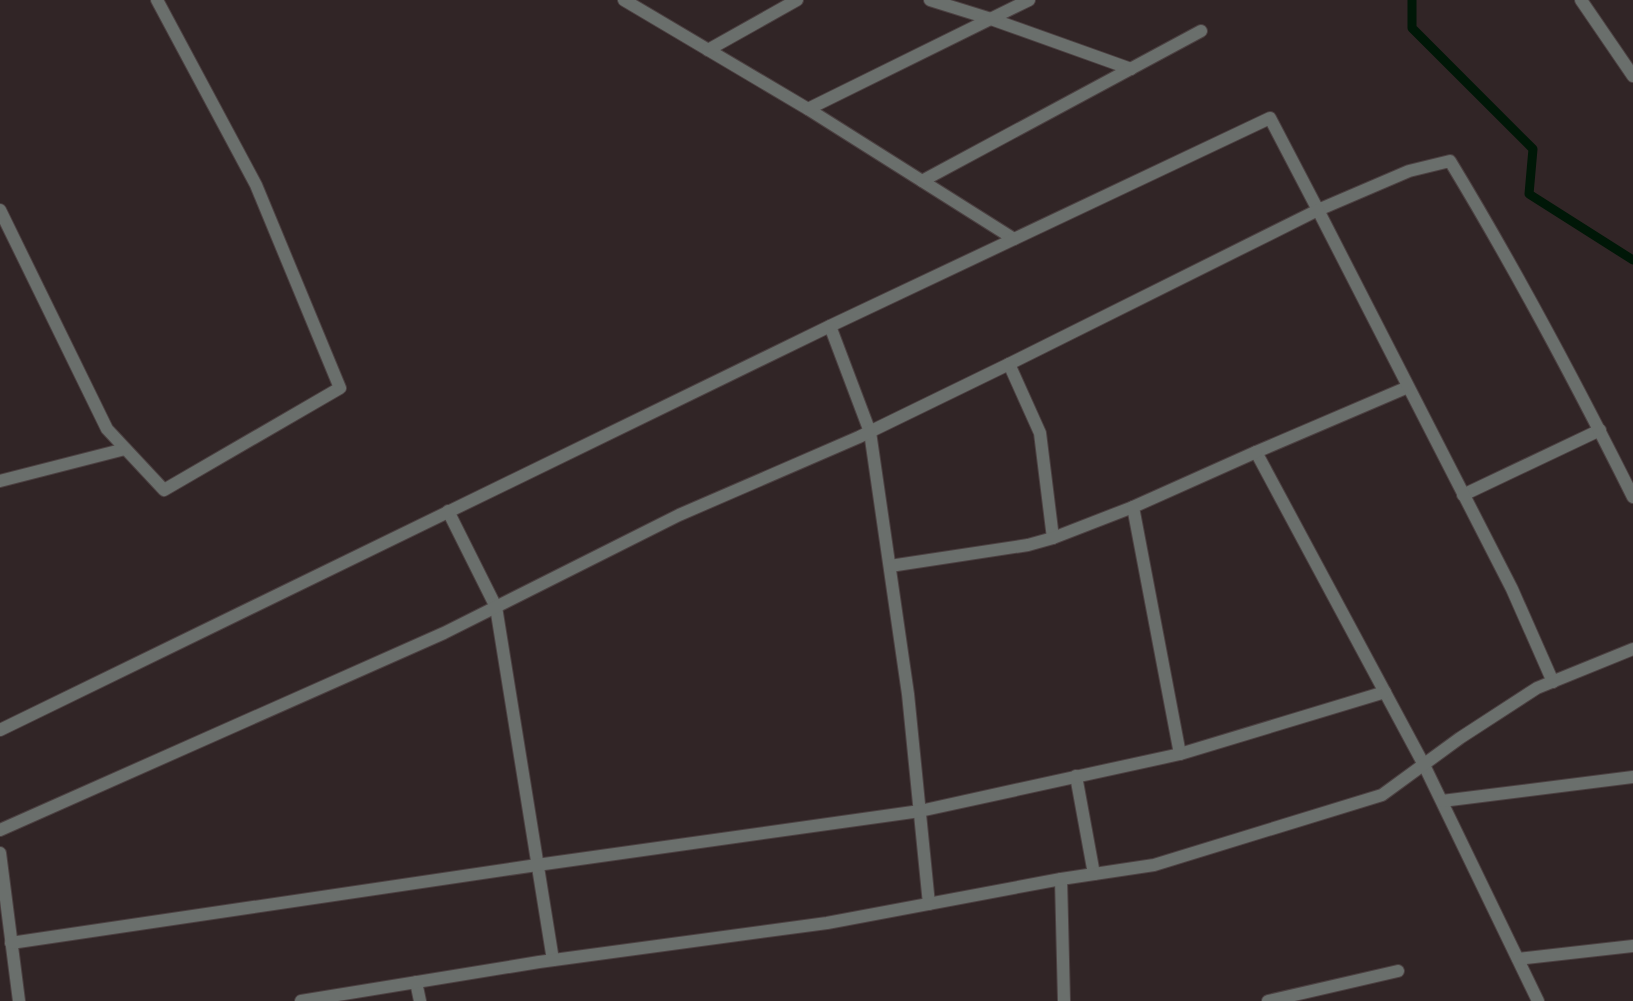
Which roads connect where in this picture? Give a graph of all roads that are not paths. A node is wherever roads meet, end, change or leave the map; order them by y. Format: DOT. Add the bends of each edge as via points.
graph roads {
  1 [pos="157,0"];
  2 [pos="624,0"];
  3 [pos="797,0"];
  4 [pos="930,0"];
  5 [pos="1029,0"];
  6 [pos="1581,0"];
  7 [pos="991,19"];
  8 [pos="1201,31"];
  9 [pos="708,50"];
  10 [pos="1131,69"];
  11 [pos="1633,76"];
  12 [pos="808,110"];
  13 [pos="922,181"];
  14 [pos="0,210"];
  15 [pos="1318,210"];
  16 [pos="1014,239"];
  17 [pos="830,326"];
  18 [pos="1009,364"];
  19 [pos="1408,387"];
  20 [pos="1600,430"];
  21 [pos="870,432"];
  22 [pos="125,449"];
  23 [pos="1256,452"];
  24 [pos="0,481"];
  25 [pos="1463,495"];
  26 [pos="1633,497"];
  27 [pos="1133,507"];
  28 [pos="448,511"];
  29 [pos="1052,538"];
  30 [pos="890,566"];
  31 [pos="496,607"];
  32 [pos="1633,649"];
  33 [pos="1553,682"];
  34 [pos="1385,692"];
  35 [pos="0,730"];
  36 [pos="1180,754"];
  37 [pos="1424,764"];
  38 [pos="1076,776"];
  39 [pos="1633,778"];
  40 [pos="1442,801"];
  41 [pos="920,811"];
  42 [pos="0,830"];
  43 [pos="0,854"];
  44 [pos="537,865"];
  45 [pos="1094,874"];
  46 [pos="1061,879"];
  47 [pos="929,904"];
  48 [pos="11,943"];
  49 [pos="1633,946"];
  50 [pos="1518,959"];
  51 [pos="553,960"];
  52 [pos="1398,970"];
  53 [pos="416,982"];
  54 [pos="19,1001"];
  55 [pos="301,1001"];
  56 [pos="420,1001"];
  57 [pos="1064,1001"];
  58 [pos="1268,1001"];
  59 [pos="1538,1001"];
  1 -- 22 [label="street" via="256,185 340,388 164,490"];
  2 -- 9 [label="street"];
  3 -- 9 [label="street"];
  4 -- 7 [label="street"];
  5 -- 7 [label="street"];
  6 -- 11 [label="street"];
  7 -- 10 [label="street"];
  7 -- 12 [label="street"];
  8 -- 10 [label="street"];
  9 -- 12 [label="street"];
  10 -- 13 [label="street"];
  12 -- 13 [label="street"];
  13 -- 16 [label="street"];
  14 -- 22 [label="street" via="106,429"];
  15 -- 16 [label="street" via="1270,118"];
  15 -- 18 [label="street"];
  15 -- 19 [label="street"];
  15 -- 20 [label="street" via="1409,171 1450,161 1490,226"];
  16 -- 17 [label="street"];
  17 -- 21 [label="street"];
  17 -- 28 [label="street"];
  18 -- 21 [label="street"];
  18 -- 29 [label="street" via="1040,433"];
  19 -- 23 [label="street"];
  19 -- 25 [label="street"];
  20 -- 25 [label="street"];
  20 -- 26 [label="street"];
  21 -- 30 [label="street"];
  21 -- 31 [label="street" via="679,515"];
  22 -- 24 [label="street"];
  23 -- 27 [label="street"];
  23 -- 34 [label="street"];
  25 -- 33 [label="street" via="1512,589"];
  27 -- 29 [label="street"];
  27 -- 36 [label="street"];
  28 -- 31 [label="street"];
  28 -- 35 [label="street"];
  29 -- 30 [label="street" via="1028,545"];
  30 -- 41 [label="street"];
  31 -- 42 [label="street"];
  31 -- 44 [label="street"];
  32 -- 33 [label="street"];
  33 -- 37 [label="street" via="1537,688"];
  34 -- 36 [label="street"];
  34 -- 37 [label="street"];
  36 -- 38 [label="street"];
  37 -- 40 [label="street"];
  37 -- 45 [label="street" via="1382,794 1154,865"];
  38 -- 41 [label="street"];
  38 -- 45 [label="street"];
  39 -- 40 [label="street"];
  40 -- 50 [label="street"];
  41 -- 44 [label="street"];
  41 -- 47 [label="street"];
  43 -- 48 [label="street"];
  44 -- 48 [label="street"];
  44 -- 51 [label="street"];
  45 -- 46 [label="street"];
  46 -- 47 [label="street"];
  46 -- 57 [label="street"];
  47 -- 51 [label="street" via="827,923"];
  48 -- 54 [label="street"];
  49 -- 50 [label="street"];
  50 -- 59 [label="street"];
  51 -- 53 [label="street"];
  52 -- 58 [label="street"];
  53 -- 55 [label="street"];
  53 -- 56 [label="street"];
}
